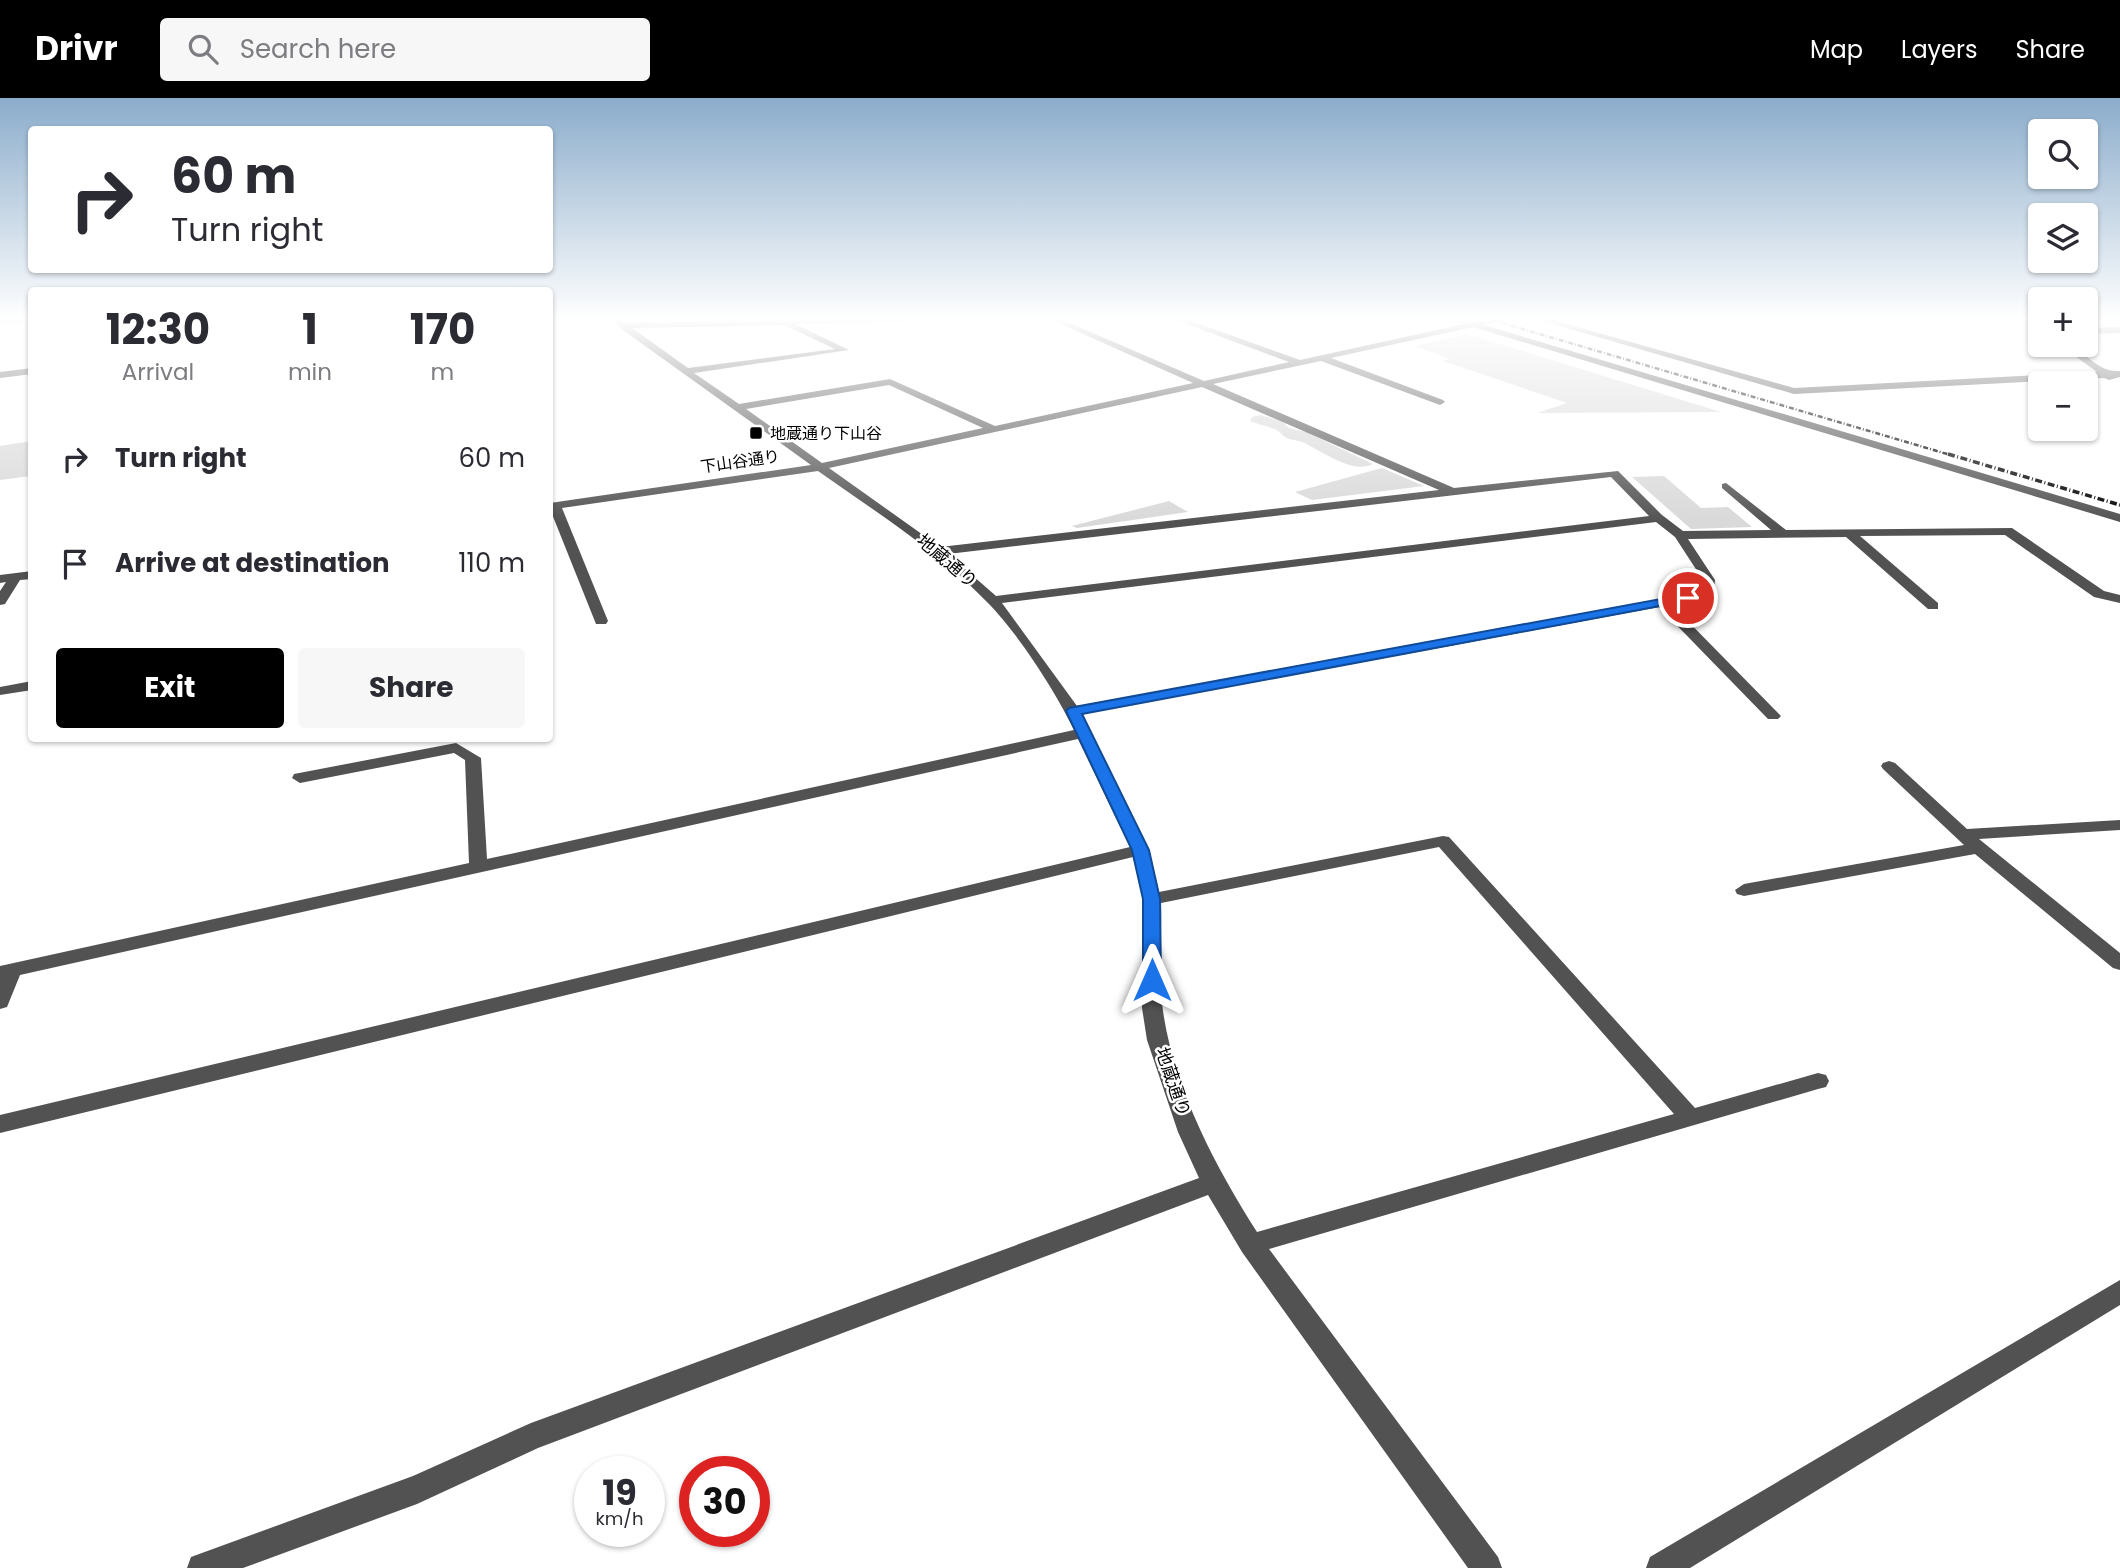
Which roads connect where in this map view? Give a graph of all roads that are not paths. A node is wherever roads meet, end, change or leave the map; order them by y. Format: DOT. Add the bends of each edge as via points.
graph roads {
  1 [pos="705,386"];
  2 [pos="869,386"];
  3 [pos="898,386"];
  4 [pos="1197,386"];
  5 [pos="1209,386"];
  6 [pos="1396,386"];
  7 [pos="1677,386"];
  8 [pos="1775,386"];
  9 [pos="1899,386"];
  10 [pos="1440,402"];
  11 [pos="736,408"];
  12 [pos="993,429"];
  13 [pos="820,467"];
  14 [pos="1726,486"];
  15 [pos="1451,491"];
  16 [pos="553,506"];
  17 [pos="553,508"];
  18 [pos="1658,518"];
  19 [pos="2120,518"];
  20 [pos="1849,533"];
  21 [pos="1783,534"];
  22 [pos="1680,535"];
  23 [pos="938,551"];
  24 [pos="28,576"];
  25 [pos="16,577"];
  26 [pos="0,579"];
  27 [pos="2120,599"];
  28 [pos="993,600"];
  29 [pos="0,601"];
  30 [pos="1662,603"];
  31 [pos="1933,606"];
  32 [pos="601,621"];
  33 [pos="28,686"];
  34 [pos="0,691"];
  35 [pos="1073,711"];
  36 [pos="1773,716"];
  37 [pos="1083,733"];
  38 [pos="1889,766"];
  39 [pos="300,778"];
  40 [pos="2120,825"];
  41 [pos="1963,835"];
  42 [pos="1979,848"];
  43 [pos="1140,850"];
  44 [pos="478,867"];
  45 [pos="1744,890"];
  46 [pos="1152,899"];
  47 [pos="2117,958"];
  48 [pos="6,972"];
  49 [pos="0,1002"];
  50 [pos="1818,1081"];
  51 [pos="1690,1117"];
  52 [pos="0,1124"];
  53 [pos="1213,1183"];
  54 [pos="1251,1244"];
  55 [pos="2120,1291"];
  56 [pos="202,1568"];
  57 [pos="1487,1568"];
  58 [pos="1661,1568"];
  1 -- 11 [label="street, 地蔵通り"];
  2 -- 11 [label="street"];
  3 -- 12 [label="street"];
  4 -- 12 [label="street, 下山谷通り"];
  5 -- 15 [label="street"];
  6 -- 10 [label="street"];
  7 -- 19 [label="street"];
  8 -- 9 [label="street" via="1794,391"];
  11 -- 13 [label="street, 地蔵通り"];
  12 -- 13 [label="street, 下山谷通り"];
  13 -- 16 [label="street, 下山谷通り"];
  13 -- 23 [label="street, 地蔵通り"];
  14 -- 21 [label="street"];
  15 -- 18 [label="street" via="1614,473"];
  15 -- 23 [label="street"];
  17 -- 32 [label="street"];
  18 -- 22 [label="street"];
  18 -- 28 [label="street"];
  20 -- 21 [label="street"];
  20 -- 27 [label="street" via="2008,531 2099,594"];
  20 -- 31 [label="street"];
  21 -- 22 [label="street"];
  22 -- 30 [label="street" via="1705,571 1707,590"];
  23 -- 28 [label="street, 地蔵通り"];
  24 -- 25 [label="street"];
  25 -- 26 [label="street"];
  25 -- 29 [label="street"];
  28 -- 35 [label="street, 地蔵通り"];
  30 -- 35 [label="street"];
  30 -- 36 [label="street"];
  33 -- 34 [label="street"];
  35 -- 37 [label="street, 地蔵通り"];
  37 -- 43 [label="street, 地蔵通り"];
  37 -- 44 [label="street"];
  38 -- 41 [label="street"];
  39 -- 44 [label="street" via="456,748 473,758"];
  40 -- 41 [label="street"];
  41 -- 42 [label="street"];
  42 -- 45 [label="street"];
  42 -- 47 [label="street"];
  43 -- 46 [label="street, 地蔵通り"];
  43 -- 52 [label="street"];
  44 -- 48 [label="street"];
  46 -- 51 [label="street" via="1443,841"];
  46 -- 53 [label="street, 地蔵通り" via="1152,1007 1158,1040 1189,1132"];
  48 -- 49 [label="street"];
  50 -- 51 [label="street"];
  51 -- 54 [label="street"];
  53 -- 54 [label="street, 地蔵通り"];
  53 -- 56 [label="street" via="531,1437 417,1489"];
  54 -- 57 [label="street, 地蔵通り"];
  55 -- 58 [label="street"];
}
